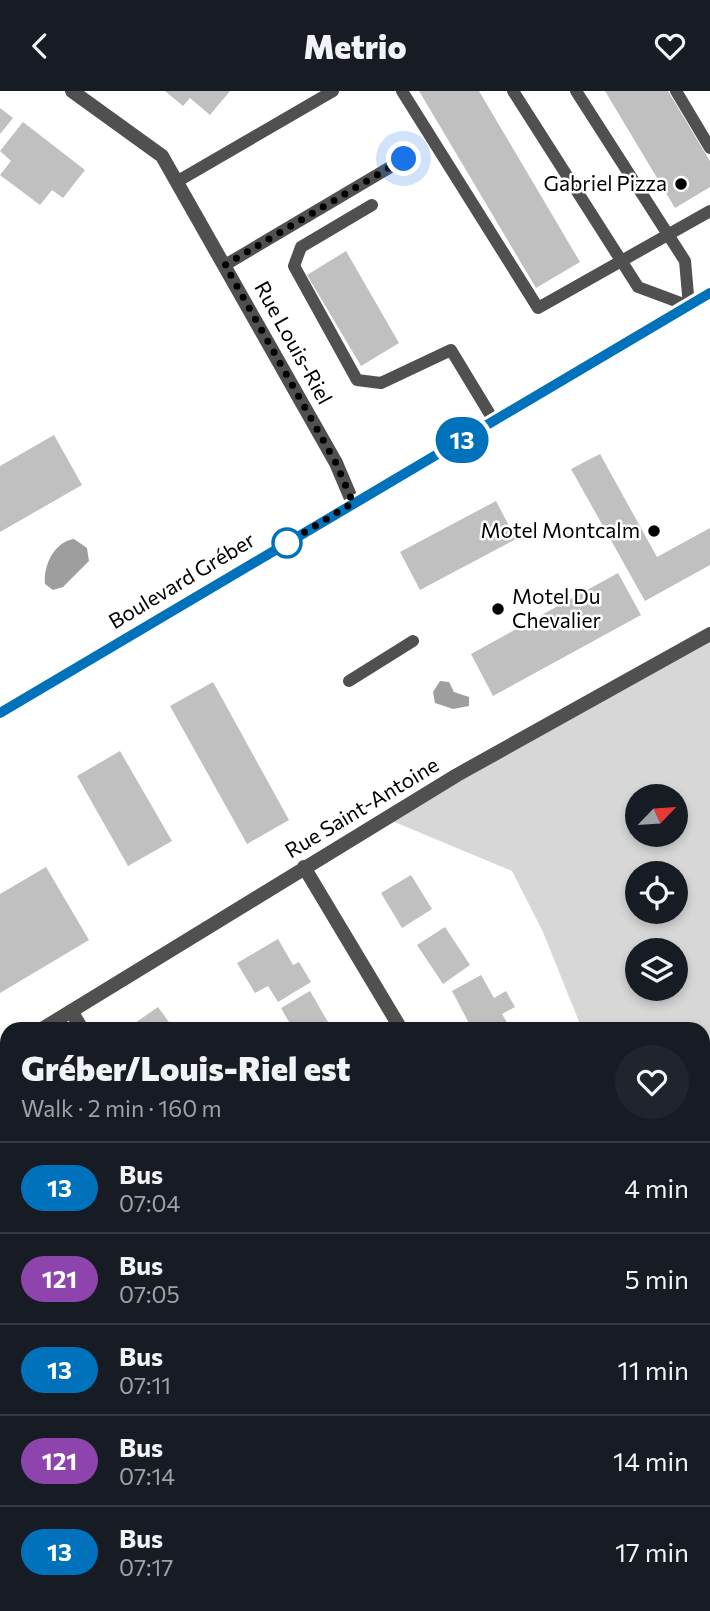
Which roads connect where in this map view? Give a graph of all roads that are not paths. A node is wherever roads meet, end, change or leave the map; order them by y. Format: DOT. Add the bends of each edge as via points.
graph roads {
  1 [pos="72,91"];
  2 [pos="333,91"];
  3 [pos="402,91"];
  4 [pos="513,91"];
  5 [pos="576,91"];
  6 [pos="676,91"];
  7 [pos="710,148"];
  8 [pos="404,159"];
  9 [pos="178,181"];
  10 [pos="372,205"];
  11 [pos="710,211"];
  12 [pos="668,234"];
  13 [pos="621,261"];
  14 [pos="225,265"];
  15 [pos="710,293"];
  16 [pos="689,306"];
  17 [pos="494,421"];
  18 [pos="353,503"];
  19 [pos="710,634"];
  20 [pos="412,641"];
  21 [pos="349,681"];
  22 [pos="0,713"];
  23 [pos="304,867"];
  24 [pos="71,1011"];
  25 [pos="53,1022"];
  26 [pos="78,1022"];
  27 [pos="397,1022"];
  1 -- 9 [label="street, Rue Louis-Riel" via="162,156"];
  2 -- 9 [label="lane"];
  3 -- 13 [label="lane" via="538,308"];
  4 -- 13 [label="lane"];
  5 -- 12 [label="lane"];
  6 -- 7 [label="lane"];
  8 -- 14 [label="lane"];
  9 -- 14 [label="street, Rue Louis-Riel"];
  10 -- 17 [label="lane" via="301,247 294,267 302,285 357,380 381,383 451,350"];
  11 -- 12 [label="lane"];
  12 -- 13 [label="lane"];
  12 -- 16 [label="lane" via="685,261"];
  13 -- 16 [label="lane" via="638,287"];
  14 -- 18 [label="street, Rue Louis-Riel" via="336,463"];
  15 -- 16 [label="main road, Boulevard Gréber"];
  16 -- 17 [label="main road, Boulevard Gréber"];
  17 -- 18 [label="main road, Boulevard Gréber"];
  18 -- 22 [label="main road, Boulevard Gréber"];
  19 -- 23 [label="street, Rue Saint-Antoine" via="457,775"];
  20 -- 21 [label="lane"];
  23 -- 24 [label="street, Rue Saint-Antoine"];
  23 -- 27 [label="street"];
  24 -- 25 [label="street, Rue Saint-Antoine"];
  24 -- 26 [label="street"];
}
